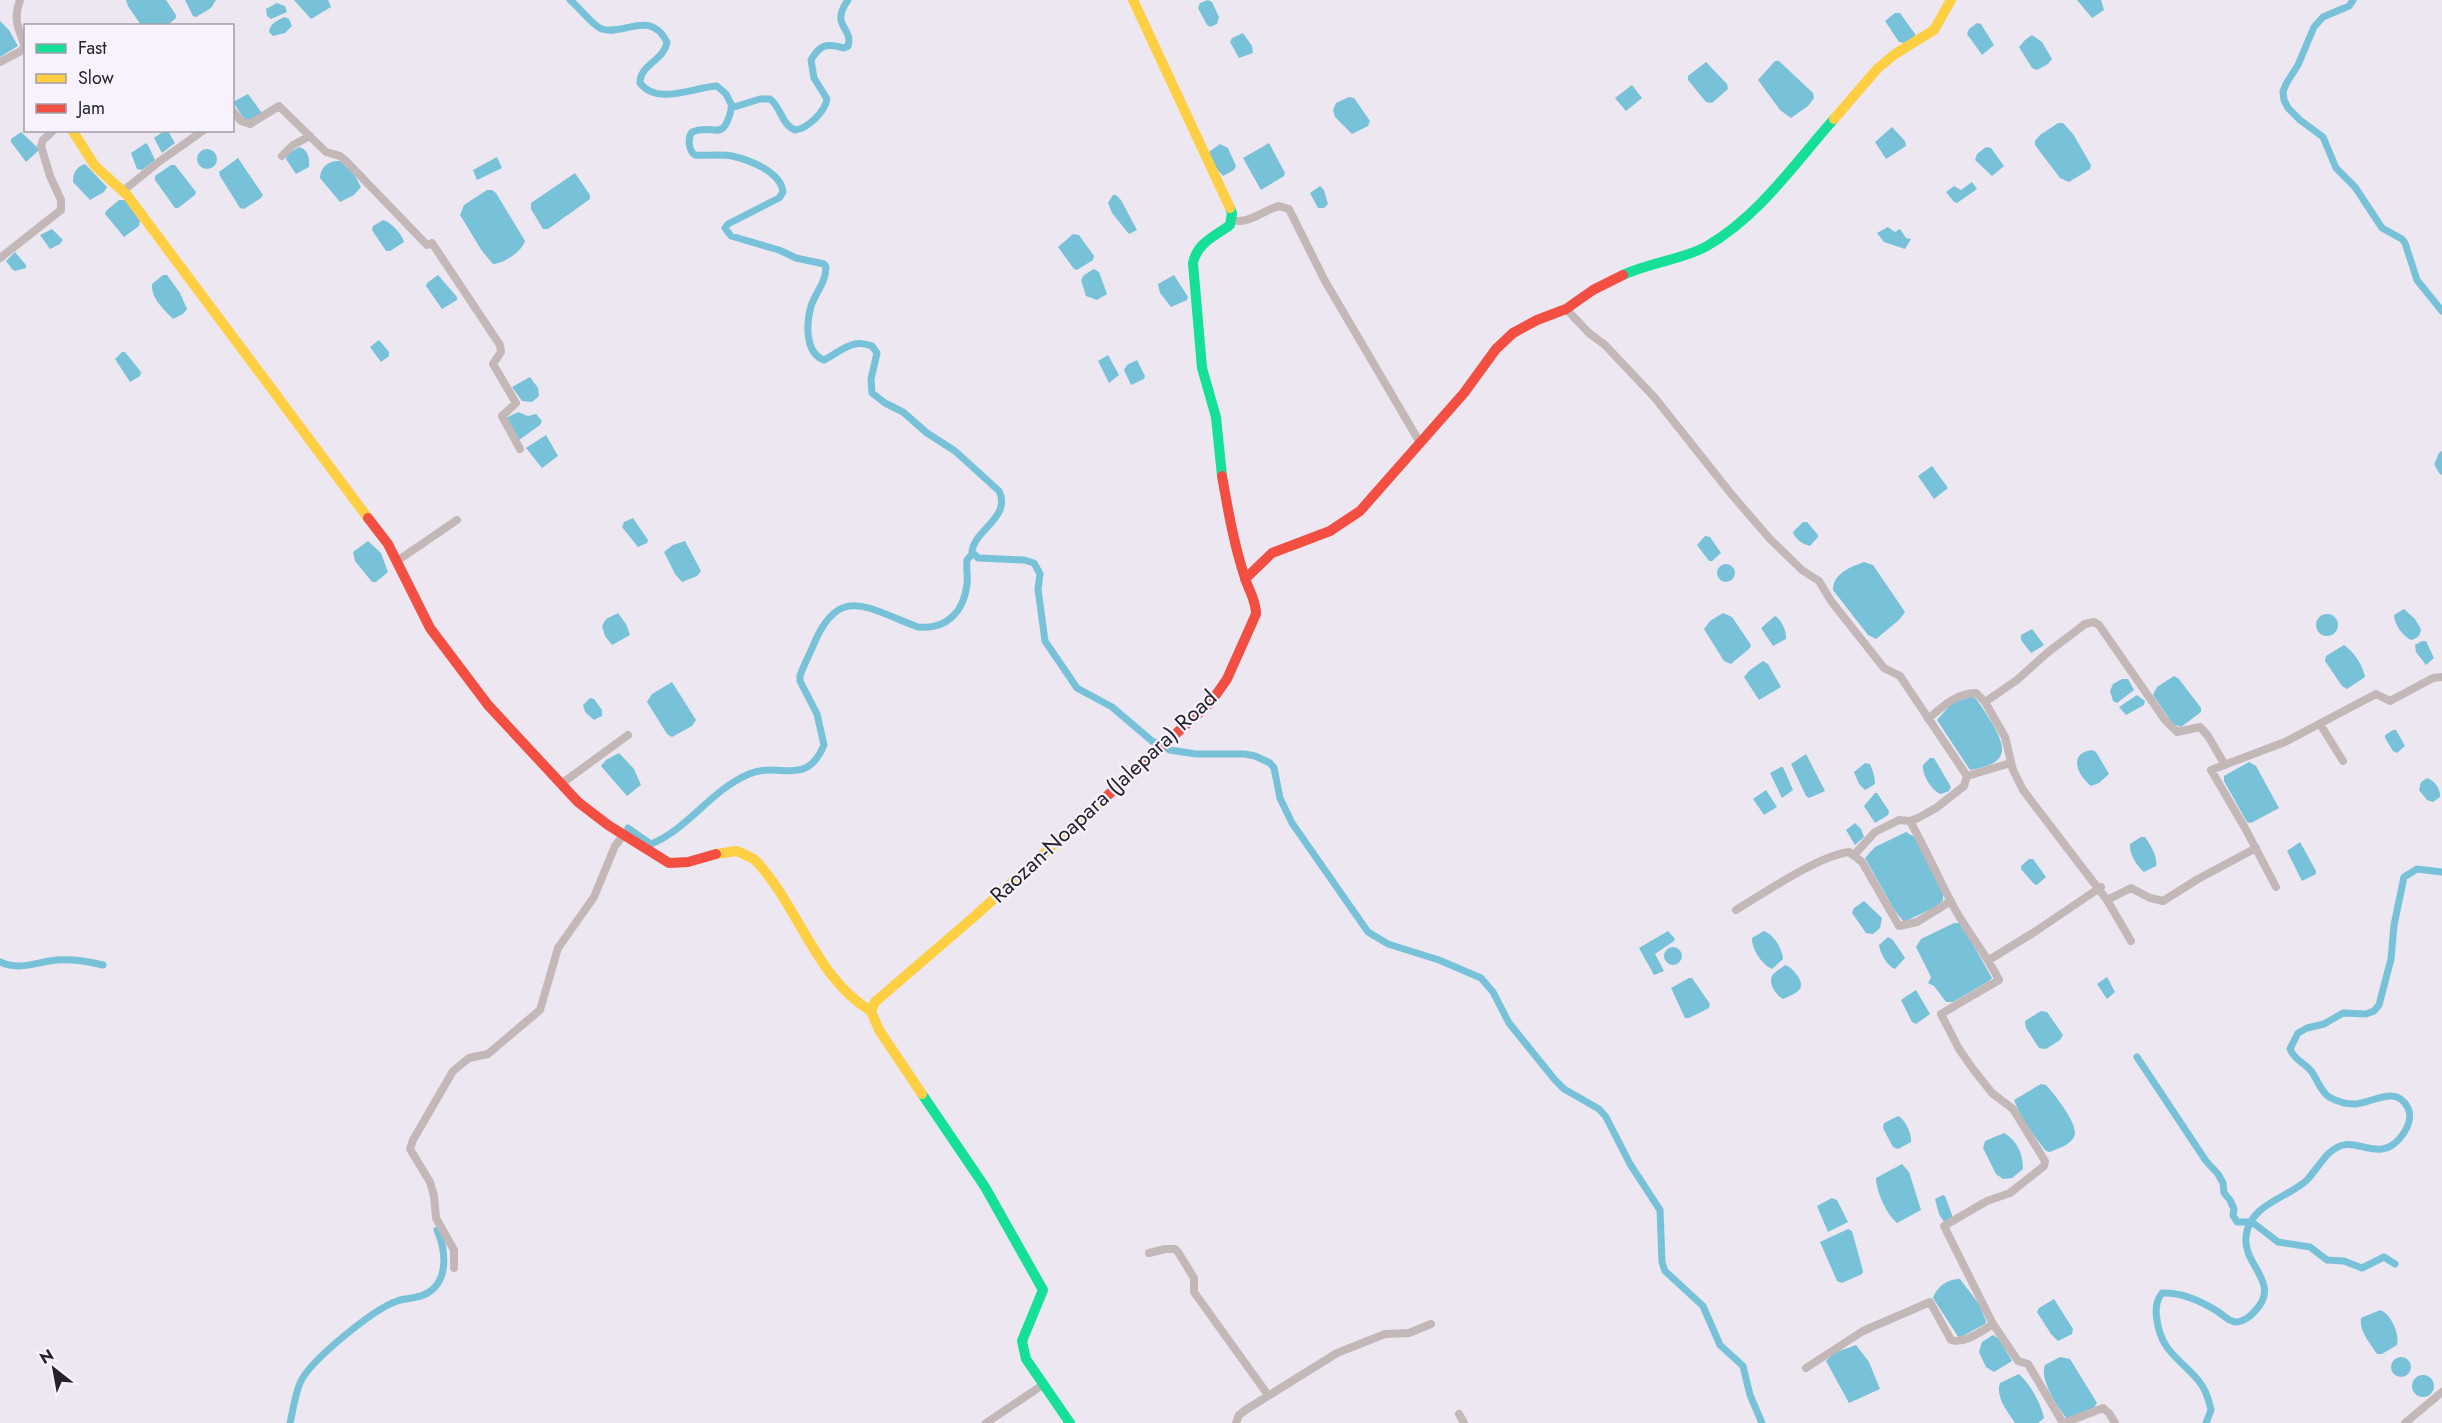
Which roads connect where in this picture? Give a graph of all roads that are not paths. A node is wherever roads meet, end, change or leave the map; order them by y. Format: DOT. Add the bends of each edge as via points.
graph roads {
  1 [pos="20,0"];
  2 [pos="1133,0"];
  3 [pos="1951,0"];
  4 [pos="24,44"];
  5 [pos="23,54"];
  6 [pos="0,62"];
  7 [pos="234,111"];
  8 [pos="52,132"];
  9 [pos="73,132"];
  10 [pos="201,132"];
  11 [pos="310,136"];
  12 [pos="282,156"];
  13 [pos="123,191"];
  14 [pos="1232,220"];
  15 [pos="0,258"];
  16 [pos="1566,309"];
  17 [pos="1419,441"];
  18 [pos="520,449"];
  19 [pos="457,520"];
  20 [pos="397,561"];
  21 [pos="1247,584"];
  22 [pos="2442,677"];
  23 [pos="1986,702"];
  24 [pos="1928,719"];
  25 [pos="2320,724"];
  26 [pos="628,735"];
  27 [pos="2343,761"];
  28 [pos="2011,763"];
  29 [pos="2225,765"];
  30 [pos="1967,776"];
  31 [pos="561,784"];
  32 [pos="1910,821"];
  33 [pos="624,834"];
  34 [pos="2256,848"];
  35 [pos="1854,855"];
  36 [pos="2276,887"];
  37 [pos="2100,888"];
  38 [pos="2107,900"];
  39 [pos="1951,901"];
  40 [pos="1736,910"];
  41 [pos="2131,941"];
  42 [pos="1989,960"];
  43 [pos="871,1011"];
  44 [pos="1149,1253"];
  45 [pos="454,1268"];
  46 [pos="1431,1324"];
  47 [pos="1993,1324"];
  48 [pos="1806,1368"];
  49 [pos="1044,1384"];
  50 [pos="2442,1392"];
  51 [pos="1268,1395"];
  52 [pos="1459,1414"];
  53 [pos="986,1423"];
  54 [pos="1070,1423"];
  55 [pos="1236,1423"];
  56 [pos="1464,1423"];
  57 [pos="2064,1423"];
  58 [pos="2115,1423"];
  59 [pos="2405,1423"];
  1 -- 4 [label="street" via="16,24"];
  2 -- 14 [label="street" via="1228,202"];
  3 -- 16 [label="street" via="1934,30 1878,68 1776,189 1738,224 1705,247 1609,281"];
  5 -- 6 [label="street"];
  7 -- 11 [label="street" via="241,121 250,123 279,106"];
  8 -- 15 [label="street" via="41,146 61,210"];
  9 -- 13 [label="street" via="95,166"];
  10 -- 13 [label="street"];
  11 -- 12 [label="street"];
  11 -- 18 [label="street" via="326,152 346,161 427,245 432,243 471,298 500,345 501,352 493,364 516,403 502,416"];
  13 -- 20 [label="street" via="338,476"];
  14 -- 17 [label="street" via="1246,220 1279,206 1289,209 1325,281"];
  14 -- 21 [label="street, Raozan-Noapara (Jalepara) Road" via="1198,248 1193,263 1202,368 1216,417 1228,510"];
  16 -- 17 [label="street" via="1519,329 1503,342 1464,393"];
  16 -- 24 [label="street" via="1655,398 1770,539 1819,581 1884,668 1900,676"];
  17 -- 21 [label="street" via="1353,517 1315,538 1272,553"];
  19 -- 20 [label="street"];
  20 -- 31 [label="street" via="430,628 488,705"];
  21 -- 43 [label="street, Raozan-Noapara (Jalepara) Road" via="1256,603 1256,614 1227,679 1211,702 875,1002"];
  22 -- 25 [label="street" via="2390,701 2376,694"];
  23 -- 24 [label="street" via="1976,693 1960,696"];
  23 -- 28 [label="street" via="2005,737"];
  23 -- 29 [label="street" via="2085,624 2094,622 2165,720 2177,732 2200,727"];
  24 -- 30 [label="street"];
  25 -- 27 [label="street"];
  25 -- 29 [label="street"];
  26 -- 31 [label="street"];
  28 -- 30 [label="street"];
  28 -- 37 [label="street" via="2023,790"];
  29 -- 34 [label="street" via="2211,770"];
  30 -- 32 [label="street" via="1964,786 1936,808"];
  31 -- 33 [label="street" via="578,802"];
  32 -- 35 [label="street" via="1899,820 1875,832"];
  32 -- 39 [label="street"];
  33 -- 43 [label="street" via="659,858 678,865 733,851 746,853 765,872 841,986"];
  33 -- 45 [label="street" via="594,897 558,948 540,1010 488,1054 469,1058 453,1071 412,1140 410,1149 430,1182 436,1218 454,1250"];
  34 -- 36 [label="street"];
  34 -- 38 [label="street" via="2163,901 2131,888"];
  35 -- 39 [label="street" via="1862,862 1899,926 1917,922"];
  35 -- 40 [label="street" via="1839,853 1817,863"];
  37 -- 38 [label="street"];
  37 -- 42 [label="street"];
  38 -- 41 [label="street"];
  39 -- 42 [label="street"];
  42 -- 47 [label="street" via="1999,980 1941,1014 1973,1070 1992,1093 2013,1109 2045,1161 2044,1166 2010,1193 1944,1226"];
  43 -- 49 [label="street" via="879,1030 985,1186 1040,1283 1043,1290 1022,1341 1026,1359"];
  44 -- 51 [label="street" via="1165,1249 1178,1252 1194,1278 1194,1292"];
  46 -- 51 [label="street" via="1409,1333 1385,1334 1337,1353"];
  47 -- 48 [label="street" via="1968,1339 1951,1340 1930,1302 1863,1330"];
  47 -- 57 [label="street" via="2018,1361 2028,1365"];
  49 -- 53 [label="street"];
  49 -- 54 [label="street"];
  50 -- 59 [label="street"];
  51 -- 55 [label="street" via="1239,1415"];
  52 -- 56 [label="street"];
  57 -- 58 [label="street" via="2103,1408"];
}
